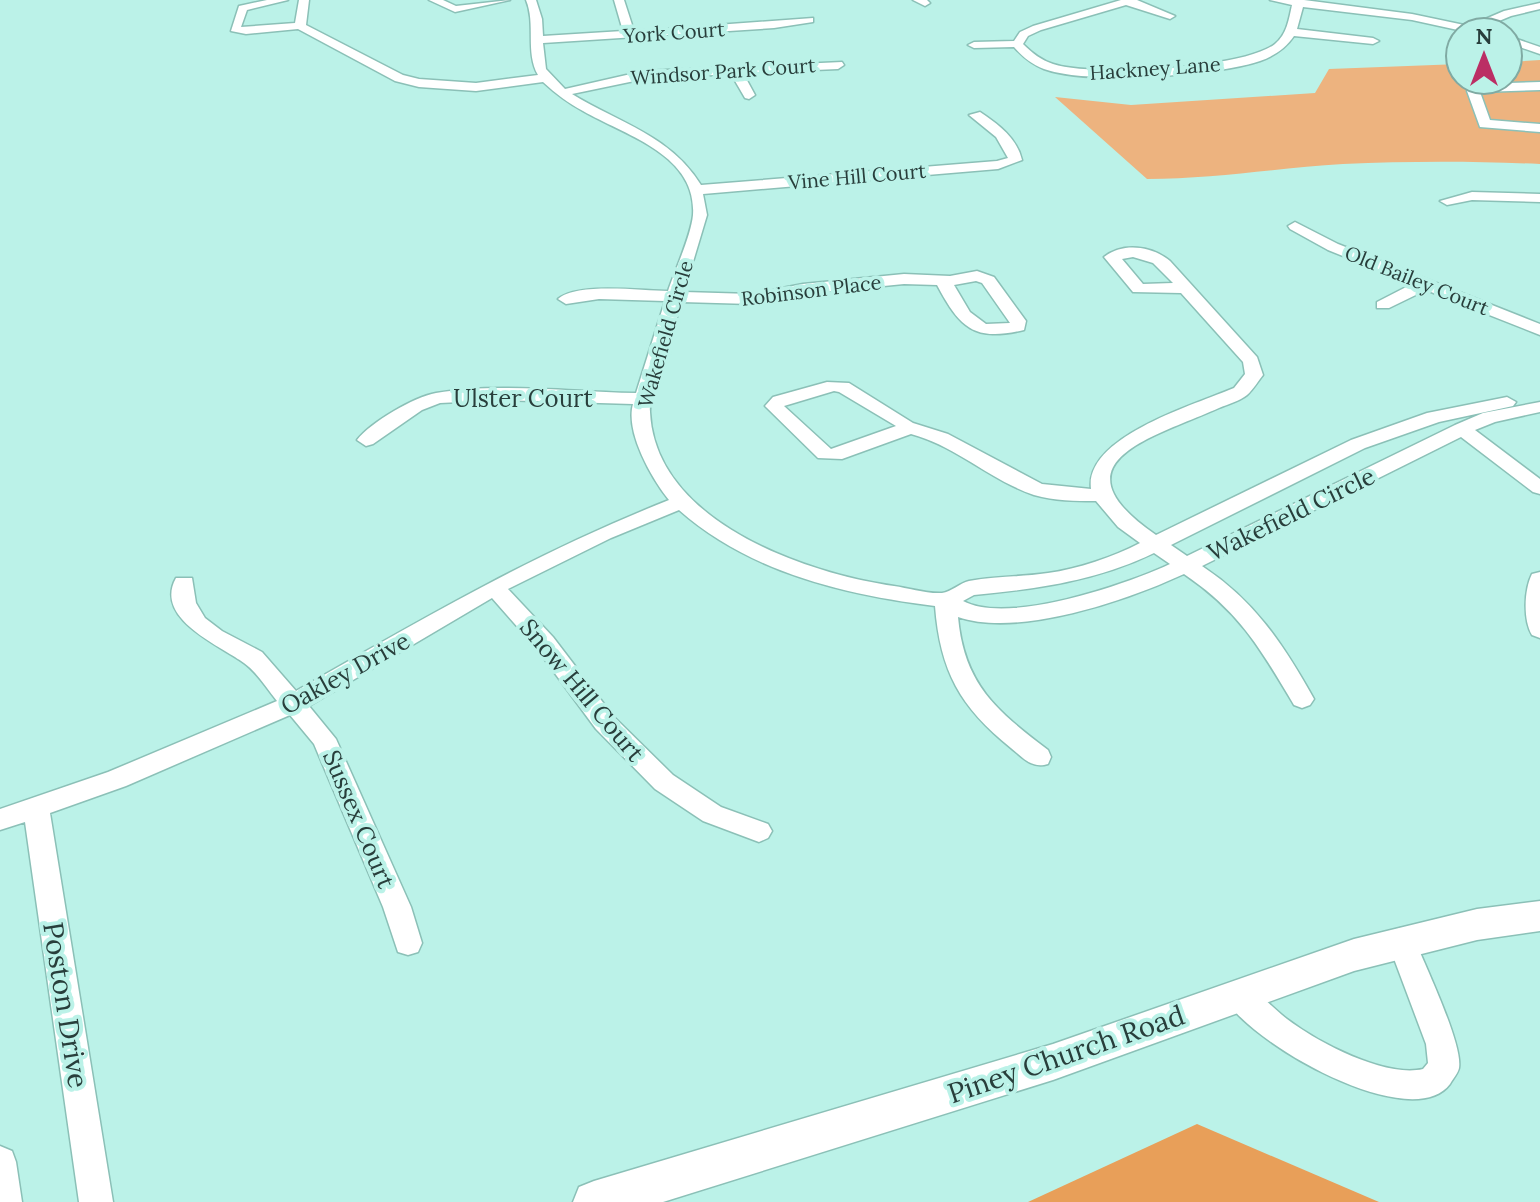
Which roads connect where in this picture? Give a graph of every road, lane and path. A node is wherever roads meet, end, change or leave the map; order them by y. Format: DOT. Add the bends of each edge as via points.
graph roads {
  1 [pos="283,0"];
  2 [pos="304,0"];
  3 [pos="434,0"];
  4 [pos="505,0"];
  5 [pos="531,0"];
  6 [pos="619,0"];
  7 [pos="1275,0"];
  8 [pos="1508,0"];
  9 [pos="1129,1"];
  10 [pos="1298,2"];
  11 [pos="1534,7"];
  12 [pos="1170,16"];
  13 [pos="1512,16"];
  14 [pos="809,20"];
  15 [pos="1444,23"];
  16 [pos="300,26"];
  17 [pos="1292,32"];
  18 [pos="630,35"];
  19 [pos="539,40"];
  20 [pos="1373,41"];
  21 [pos="1017,44"];
  22 [pos="974,45"];
  23 [pos="1141,57"];
  24 [pos="838,65"];
  25 [pos="734,69"];
  26 [pos="1159,70"];
  27 [pos="546,78"];
  28 [pos="1540,86"];
  29 [pos="562,93"];
  30 [pos="749,95"];
  31 [pos="975,115"];
  32 [pos="1540,128"];
  33 [pos="696,190"];
  34 [pos="1540,198"];
  35 [pos="1447,201"];
  36 [pos="1295,226"];
  37 [pos="946,280"];
  38 [pos="1425,284"];
  39 [pos="1184,288"];
  40 [pos="676,297"];
  41 [pos="566,299"];
  42 [pos="1383,305"];
  43 [pos="1540,330"];
  44 [pos="1540,398"];
  45 [pos="643,399"];
  46 [pos="1540,407"];
  47 [pos="907,427"];
  48 [pos="1462,429"];
  49 [pos="366,440"];
  50 [pos="1540,488"];
  51 [pos="1103,495"];
  52 [pos="679,503"];
  53 [pos="1157,545"];
  54 [pos="1187,565"];
  55 [pos="1540,579"];
  56 [pos="184,583"];
  57 [pos="494,587"];
  58 [pos="946,600"];
  59 [pos="1540,630"];
  60 [pos="1302,699"];
  61 [pos="295,703"];
  62 [pos="1039,757"];
  63 [pos="36,808"];
  64 [pos="0,820"];
  65 [pos="759,831"];
  66 [pos="1540,916"];
  67 [pos="1401,940"];
  68 [pos="408,943"];
  69 [pos="1238,995"];
  70 [pos="0,1162"];
  71 [pos="5,1202"];
  72 [pos="96,1202"];
  73 [pos="594,1202"];
  1 -- 16 [label="street" via="243,8 235,29"];
  2 -- 16 [label="street"];
  3 -- 4 [label="street" via="459,9"];
  5 -- 19 [label="street" via="538,13"];
  6 -- 18 [label="street"];
  7 -- 10 [label="street"];
  8 -- 11 [label="street"];
  9 -- 12 [label="street"];
  9 -- 21 [label="street" via="1037,28"];
  10 -- 15 [label="street"];
  10 -- 17 [label="street"];
  11 -- 13 [label="street"];
  14 -- 18 [label="street, York Court"];
  16 -- 27 [label="street" via="399,78 419,83 476,87"];
  17 -- 20 [label="street"];
  17 -- 26 [label="street, Hackney Lane" via="1260,56"];
  18 -- 19 [label="street, York Court"];
  19 -- 27 [label="street" via="538,62"];
  21 -- 22 [label="street"];
  21 -- 26 [label="street, Hackney Lane" via="1031,57 1066,70"];
  23 -- 26 [label="street"];
  24 -- 25 [label="street, Windsor Park Court"];
  25 -- 29 [label="street, Windsor Park Court" via="631,77"];
  25 -- 30 [label="street"];
  27 -- 29 [label="street"];
  28 -- 32 [label="street" via="1473,91 1485,124"];
  29 -- 33 [label="street" via="663,148"];
  31 -- 33 [label="street, Vine Hill Court" via="1016,157 1012,162 846,172"];
  33 -- 40 [label="street, Wakefield Circle" via="700,215"];
  34 -- 35 [label="street" via="1472,196"];
  36 -- 38 [label="street, Old Bailey Court"];
  37 -- 40 [label="street, Robinson Place" via="859,283 751,299"];
  38 -- 42 [label="street"];
  38 -- 43 [label="street, Old Bailey Court"];
  39 -- 51 [label="street" via="1251,361 1254,375 1240,392 1114,451 1099,478"];
  40 -- 41 [label="street, Robinson Place" via="599,294"];
  40 -- 45 [label="street, Wakefield Circle"];
  44 -- 53 [label="street, Wakefield Circle" via="1459,409 1358,444"];
  45 -- 49 [label="street, Ulster Court" via="438,398 416,406"];
  45 -- 52 [label="street, Wakefield Circle" via="646,443"];
  46 -- 48 [label="street, Wakefield Circle"];
  47 -- 47 [label="street" via="840,386 774,406 829,455"];
  47 -- 51 [label="street" via="950,440 1033,487"];
  48 -- 50 [label="street"];
  48 -- 54 [label="street, Wakefield Circle"];
  51 -- 53 [label="street"];
  52 -- 57 [label="street, Oakley Drive"];
  52 -- 58 [label="street, Wakefield Circle" via="749,548 815,578 856,589"];
  53 -- 54 [label="street"];
  53 -- 58 [label="street, Wakefield Circle" via="1078,574 969,588"];
  54 -- 58 [label="street, Wakefield Circle" via="1112,597 1048,611 971,613"];
  54 -- 60 [label="street" via="1237,604"];
  55 -- 59 [label="street"];
  56 -- 61 [label="street, Sussex Court" via="185,603 197,623 254,658"];
  57 -- 61 [label="street, Oakley Drive"];
  57 -- 65 [label="street, Snow Hill Court" via="545,643 605,723 664,782 712,814"];
  58 -- 62 [label="street" via="952,657 966,691"];
  61 -- 63 [label="street, Oakley Drive"];
  61 -- 68 [label="street, Sussex Court" via="336,764"];
  63 -- 64 [label="street, Oakley Drive"];
  63 -- 72 [label="street, Poston Drive"];
  66 -- 67 [label="street, Piney Church Road" via="1458,926"];
  67 -- 69 [label="street, Piney Church Road"];
  67 -- 69 [label="street" via="1441,1044 1444,1067 1432,1081 1399,1085 1311,1050"];
  69 -- 73 [label="street, Piney Church Road" via="1053,1062"];
  70 -- 71 [label="street"];
}
